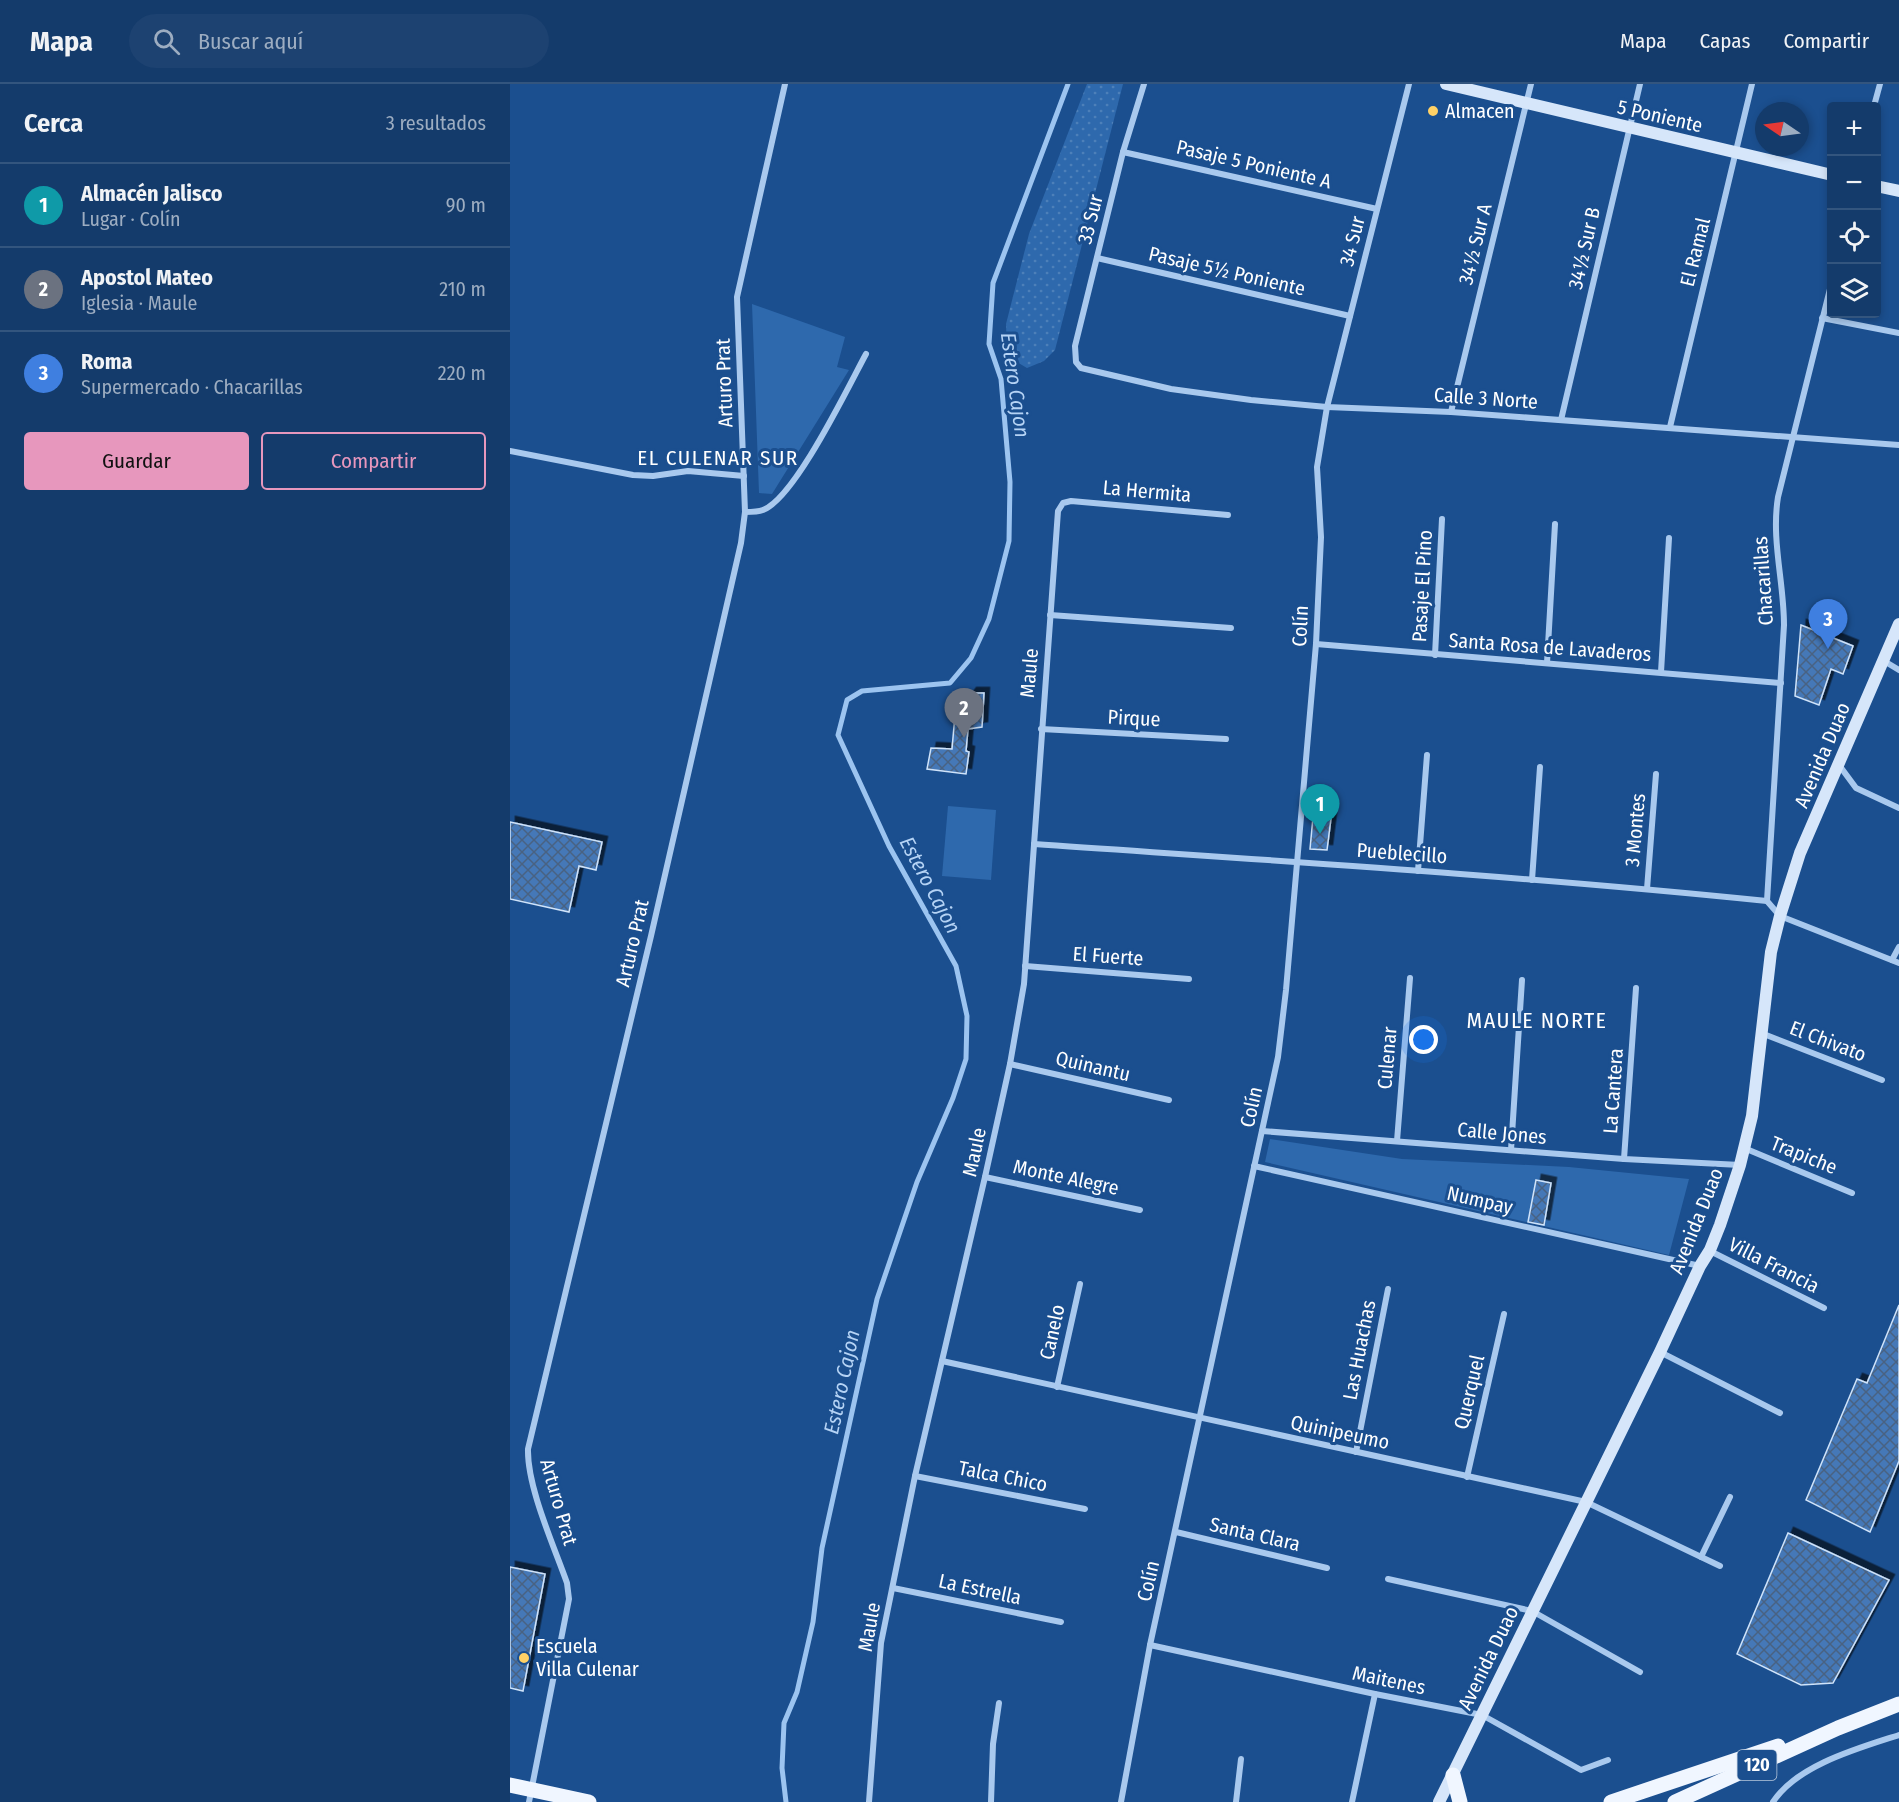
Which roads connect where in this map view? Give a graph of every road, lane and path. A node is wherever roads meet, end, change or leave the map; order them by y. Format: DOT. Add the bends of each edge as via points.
graph roads {
  1 [pos="786,84"];
  2 [pos="1144,84"];
  3 [pos="1409,84"];
  4 [pos="1446,84"];
  5 [pos="1531,84"];
  6 [pos="1640,84"];
  7 [pos="1752,84"];
  8 [pos="1880,84"];
  9 [pos="1876,102"];
  10 [pos="1526,103"];
  11 [pos="1629,129"];
  12 [pos="1123,152"];
  13 [pos="1736,154"];
  14 [pos="1827,174"];
  15 [pos="1881,187"];
  16 [pos="1899,191"];
  17 [pos="1377,209"];
  18 [pos="1097,258"];
  19 [pos="1827,300"];
  20 [pos="1350,316"];
  21 [pos="1822,318"];
  22 [pos="1899,333"];
  23 [pos="866,354"];
  24 [pos="1076,362"];
  25 [pos="1328,407"];
  26 [pos="1451,412"];
  27 [pos="1561,420"];
  28 [pos="1670,427"];
  29 [pos="1793,437"];
  30 [pos="1899,445"];
  31 [pos="510,452"];
  32 [pos="744,476"];
  33 [pos="1063,503"];
  34 [pos="745,512"];
  35 [pos="1228,515"];
  36 [pos="1442,519"];
  37 [pos="1555,524"];
  38 [pos="1668,538"];
  39 [pos="1050,615"];
  40 [pos="1899,624"];
  41 [pos="1231,628"];
  42 [pos="1316,644"];
  43 [pos="1435,655"];
  44 [pos="1884,662"];
  45 [pos="1547,663"];
  46 [pos="1899,670"];
  47 [pos="1661,672"];
  48 [pos="1781,683"];
  49 [pos="1041,729"];
  50 [pos="1226,739"];
  51 [pos="1427,755"];
  52 [pos="1839,765"];
  53 [pos="1540,767"];
  54 [pos="1656,774"];
  55 [pos="1899,808"];
  56 [pos="1034,844"];
  57 [pos="1298,863"];
  58 [pos="1418,871"];
  59 [pos="1532,880"];
  60 [pos="1647,889"];
  61 [pos="1767,901"];
  62 [pos="1780,916"];
  63 [pos="1899,947"];
  64 [pos="1896,961"];
  65 [pos="1025,966"];
  66 [pos="1410,978"];
  67 [pos="1189,979"];
  68 [pos="1522,980"];
  69 [pos="1636,988"];
  70 [pos="1761,1032"];
  71 [pos="1010,1065"];
  72 [pos="1882,1080"];
  73 [pos="1169,1100"];
  74 [pos="1262,1131"];
  75 [pos="1397,1141"];
  76 [pos="1744,1148"];
  77 [pos="1511,1150"];
  78 [pos="1624,1159"];
  79 [pos="1740,1165"];
  80 [pos="1254,1166"];
  81 [pos="986,1177"];
  82 [pos="1852,1193"];
  83 [pos="1140,1210"];
  84 [pos="1710,1250"];
  85 [pos="1700,1266"];
  86 [pos="1080,1284"];
  87 [pos="1388,1289"];
  88 [pos="1824,1308"];
  89 [pos="1504,1314"];
  90 [pos="1660,1352"];
  91 [pos="942,1361"];
  92 [pos="1058,1386"];
  93 [pos="1780,1413"];
  94 [pos="1200,1418"];
  95 [pos="1356,1452"];
  96 [pos="915,1476"];
  97 [pos="1467,1476"];
  98 [pos="1730,1497"];
  99 [pos="1586,1502"];
  100 [pos="1085,1509"];
  101 [pos="1176,1532"];
  102 [pos="1701,1557"];
  103 [pos="1720,1566"];
  104 [pos="1328,1568"];
  105 [pos="1388,1578"];
  106 [pos="893,1588"];
  107 [pos="1532,1611"];
  108 [pos="1061,1622"];
  109 [pos="1150,1645"];
  110 [pos="1640,1672"];
  111 [pos="1375,1694"];
  112 [pos="999,1703"];
  113 [pos="1899,1704"];
  114 [pos="1482,1715"];
  115 [pos="1838,1728"];
  116 [pos="1899,1735"];
  117 [pos="1241,1759"];
  118 [pos="1608,1760"];
  119 [pos="1453,1775"];
  120 [pos="510,1785"];
  121 [pos="530,1796"];
  122 [pos="589,1802"];
  123 [pos="869,1802"];
  124 [pos="991,1802"];
  125 [pos="1121,1802"];
  126 [pos="1236,1802"];
  127 [pos="1352,1802"];
  128 [pos="1439,1802"];
  129 [pos="1460,1802"];
  130 [pos="1611,1802"];
  131 [pos="1675,1802"];
  132 [pos="1773,1802"];
  1 -- 32 [label="street, Arturo Prat" via="737,297"];
  2 -- 12 [label="street, 33 Sur"];
  3 -- 17 [label="street, 34 Sur"];
  4 -- 10 [label="street, 5 Poniente"];
  5 -- 10 [label="street, 34½ Sur A"];
  6 -- 11 [label="street, 34½ Sur B"];
  7 -- 13 [label="street, El Ramal"];
  8 -- 9 [label="street"];
  10 -- 11 [label="street, 5 Poniente"];
  10 -- 26 [label="street, 34½ Sur A"];
  11 -- 13 [label="street, 5 Poniente"];
  11 -- 27 [label="street, 34½ Sur B"];
  12 -- 17 [label="street, Pasaje 5 Poniente A"];
  12 -- 18 [label="street, 33 Sur"];
  13 -- 14 [label="street, 5 Poniente"];
  13 -- 28 [label="street, El Ramal"];
  15 -- 16 [label="street"];
  17 -- 20 [label="street, 34 Sur"];
  18 -- 20 [label="street, Pasaje 5½ Poniente"];
  18 -- 24 [label="street, 33 Sur" via="1075,346"];
  19 -- 21 [label="street, Chacarillas"];
  20 -- 25 [label="street, 34 Sur"];
  21 -- 22 [label="street"];
  21 -- 29 [label="street, Chacarillas"];
  23 -- 34 [label="street" via="804,468 779,500 763,510"];
  24 -- 25 [label="street, Calle 3 Norte" via="1090,371 1171,389"];
  25 -- 26 [label="street, Calle 3 Norte"];
  25 -- 42 [label="street, Colín" via="1317,467 1321,537"];
  26 -- 27 [label="street, Calle 3 Norte"];
  27 -- 28 [label="street, Calle 3 Norte"];
  28 -- 29 [label="street, Calle 3 Norte"];
  29 -- 30 [label="street, Calle 3 Norte"];
  29 -- 48 [label="street, Chacarillas" via="1775,520 1784,608"];
  31 -- 32 [label="street" via="633,475 688,471"];
  32 -- 34 [label="street, Arturo Prat"];
  33 -- 35 [label="street, La Hermita"];
  33 -- 39 [label="street, Maule" via="1058,511"];
  34 -- 121 [label="street, Arturo Prat" via="657,913 530,1438 529,1472 569,1599"];
  36 -- 43 [label="street, Pasaje El Pino"];
  37 -- 45 [label="street"];
  38 -- 47 [label="street"];
  39 -- 41 [label="street"];
  39 -- 49 [label="street, Maule"];
  40 -- 44 [label="street, Avenida Duao"];
  42 -- 43 [label="street, Santa Rosa de Lavaderos"];
  42 -- 57 [label="street, Colín"];
  43 -- 45 [label="street, Santa Rosa de Lavaderos"];
  44 -- 46 [label="street"];
  44 -- 52 [label="street, Avenida Duao"];
  45 -- 47 [label="street, Santa Rosa de Lavaderos"];
  47 -- 48 [label="street, Santa Rosa de Lavaderos"];
  48 -- 61 [label="street, Chacarillas"];
  49 -- 50 [label="street, Pirque"];
  49 -- 56 [label="street, Maule"];
  51 -- 58 [label="street"];
  52 -- 55 [label="street" via="1856,788"];
  52 -- 62 [label="street, Avenida Duao" via="1800,853"];
  53 -- 59 [label="street"];
  54 -- 60 [label="street, 3 Montes"];
  56 -- 57 [label="street, Pueblecillo"];
  56 -- 65 [label="street, Maule"];
  57 -- 58 [label="street, Pueblecillo"];
  57 -- 74 [label="street, Colín" via="1282,1024"];
  58 -- 59 [label="street, Pueblecillo"];
  59 -- 60 [label="street, Pueblecillo"];
  60 -- 61 [label="street, Pueblecillo"];
  61 -- 62 [label="street"];
  62 -- 64 [label="street"];
  62 -- 70 [label="street, Avenida Duao" via="1771,952"];
  63 -- 64 [label="street"];
  65 -- 67 [label="street, El Fuerte"];
  65 -- 71 [label="street, Maule"];
  66 -- 75 [label="street, Culenar"];
  68 -- 77 [label="street"];
  69 -- 78 [label="street, La Cantera"];
  70 -- 72 [label="street, El Chivato"];
  70 -- 76 [label="street, Avenida Duao" via="1755,1100"];
  71 -- 73 [label="street, Quinantu"];
  71 -- 81 [label="street, Maule"];
  74 -- 75 [label="street, Calle Jones"];
  74 -- 80 [label="street, Colín"];
  75 -- 77 [label="street, Calle Jones"];
  76 -- 79 [label="street, Avenida Duao"];
  76 -- 82 [label="street, Trapiche"];
  77 -- 78 [label="street, Calle Jones"];
  78 -- 79 [label="street, Calle Jones"];
  79 -- 84 [label="street, Avenida Duao"];
  80 -- 85 [label="street, Numpay"];
  80 -- 94 [label="street, Colín"];
  81 -- 83 [label="street, Monte Alegre"];
  81 -- 91 [label="street, Maule"];
  84 -- 85 [label="street, Avenida Duao"];
  84 -- 88 [label="street, Villa Francia"];
  85 -- 90 [label="street, Avenida Duao"];
  86 -- 92 [label="street, Canelo"];
  87 -- 95 [label="street, Las Huachas"];
  89 -- 97 [label="street, Querquel"];
  90 -- 93 [label="street"];
  90 -- 99 [label="street, Avenida Duao"];
  91 -- 92 [label="street, Quinipeumo"];
  91 -- 96 [label="street, Maule"];
  92 -- 94 [label="street, Quinipeumo"];
  94 -- 95 [label="street, Quinipeumo"];
  94 -- 101 [label="street, Colín"];
  95 -- 97 [label="street, Quinipeumo"];
  96 -- 100 [label="street, Talca Chico"];
  96 -- 106 [label="street, Maule"];
  97 -- 99 [label="street, Quinipeumo"];
  98 -- 102 [label="street"];
  99 -- 102 [label="street, Quinipeumo"];
  99 -- 107 [label="street, Avenida Duao"];
  101 -- 104 [label="street, Santa Clara"];
  101 -- 109 [label="street, Colín"];
  102 -- 103 [label="street, Quinipeumo"];
  105 -- 107 [label="street"];
  106 -- 108 [label="street, La Estrella"];
  106 -- 123 [label="street, Maule" via="879,1661"];
  107 -- 110 [label="street"];
  107 -- 114 [label="street, Avenida Duao"];
  109 -- 111 [label="street, Maitenes"];
  109 -- 125 [label="street, Colín"];
  111 -- 114 [label="street, Maitenes"];
  111 -- 127 [label="street"];
  112 -- 124 [label="street"];
  113 -- 115 [label="main road, 120"];
  114 -- 118 [label="street, Maitenes" via="1576,1768 1586,1769"];
  114 -- 119 [label="street, Avenida Duao"];
  115 -- 130 [label="main road, 120"];
  115 -- 131 [label="main road, 120"];
  116 -- 132 [label="street" via="1837,1755 1781,1790"];
  117 -- 126 [label="street"];
  119 -- 128 [label="street, Avenida Duao"];
  119 -- 129 [label="main road"];
  120 -- 121 [label="main road"];
  121 -- 122 [label="main road"];
}
